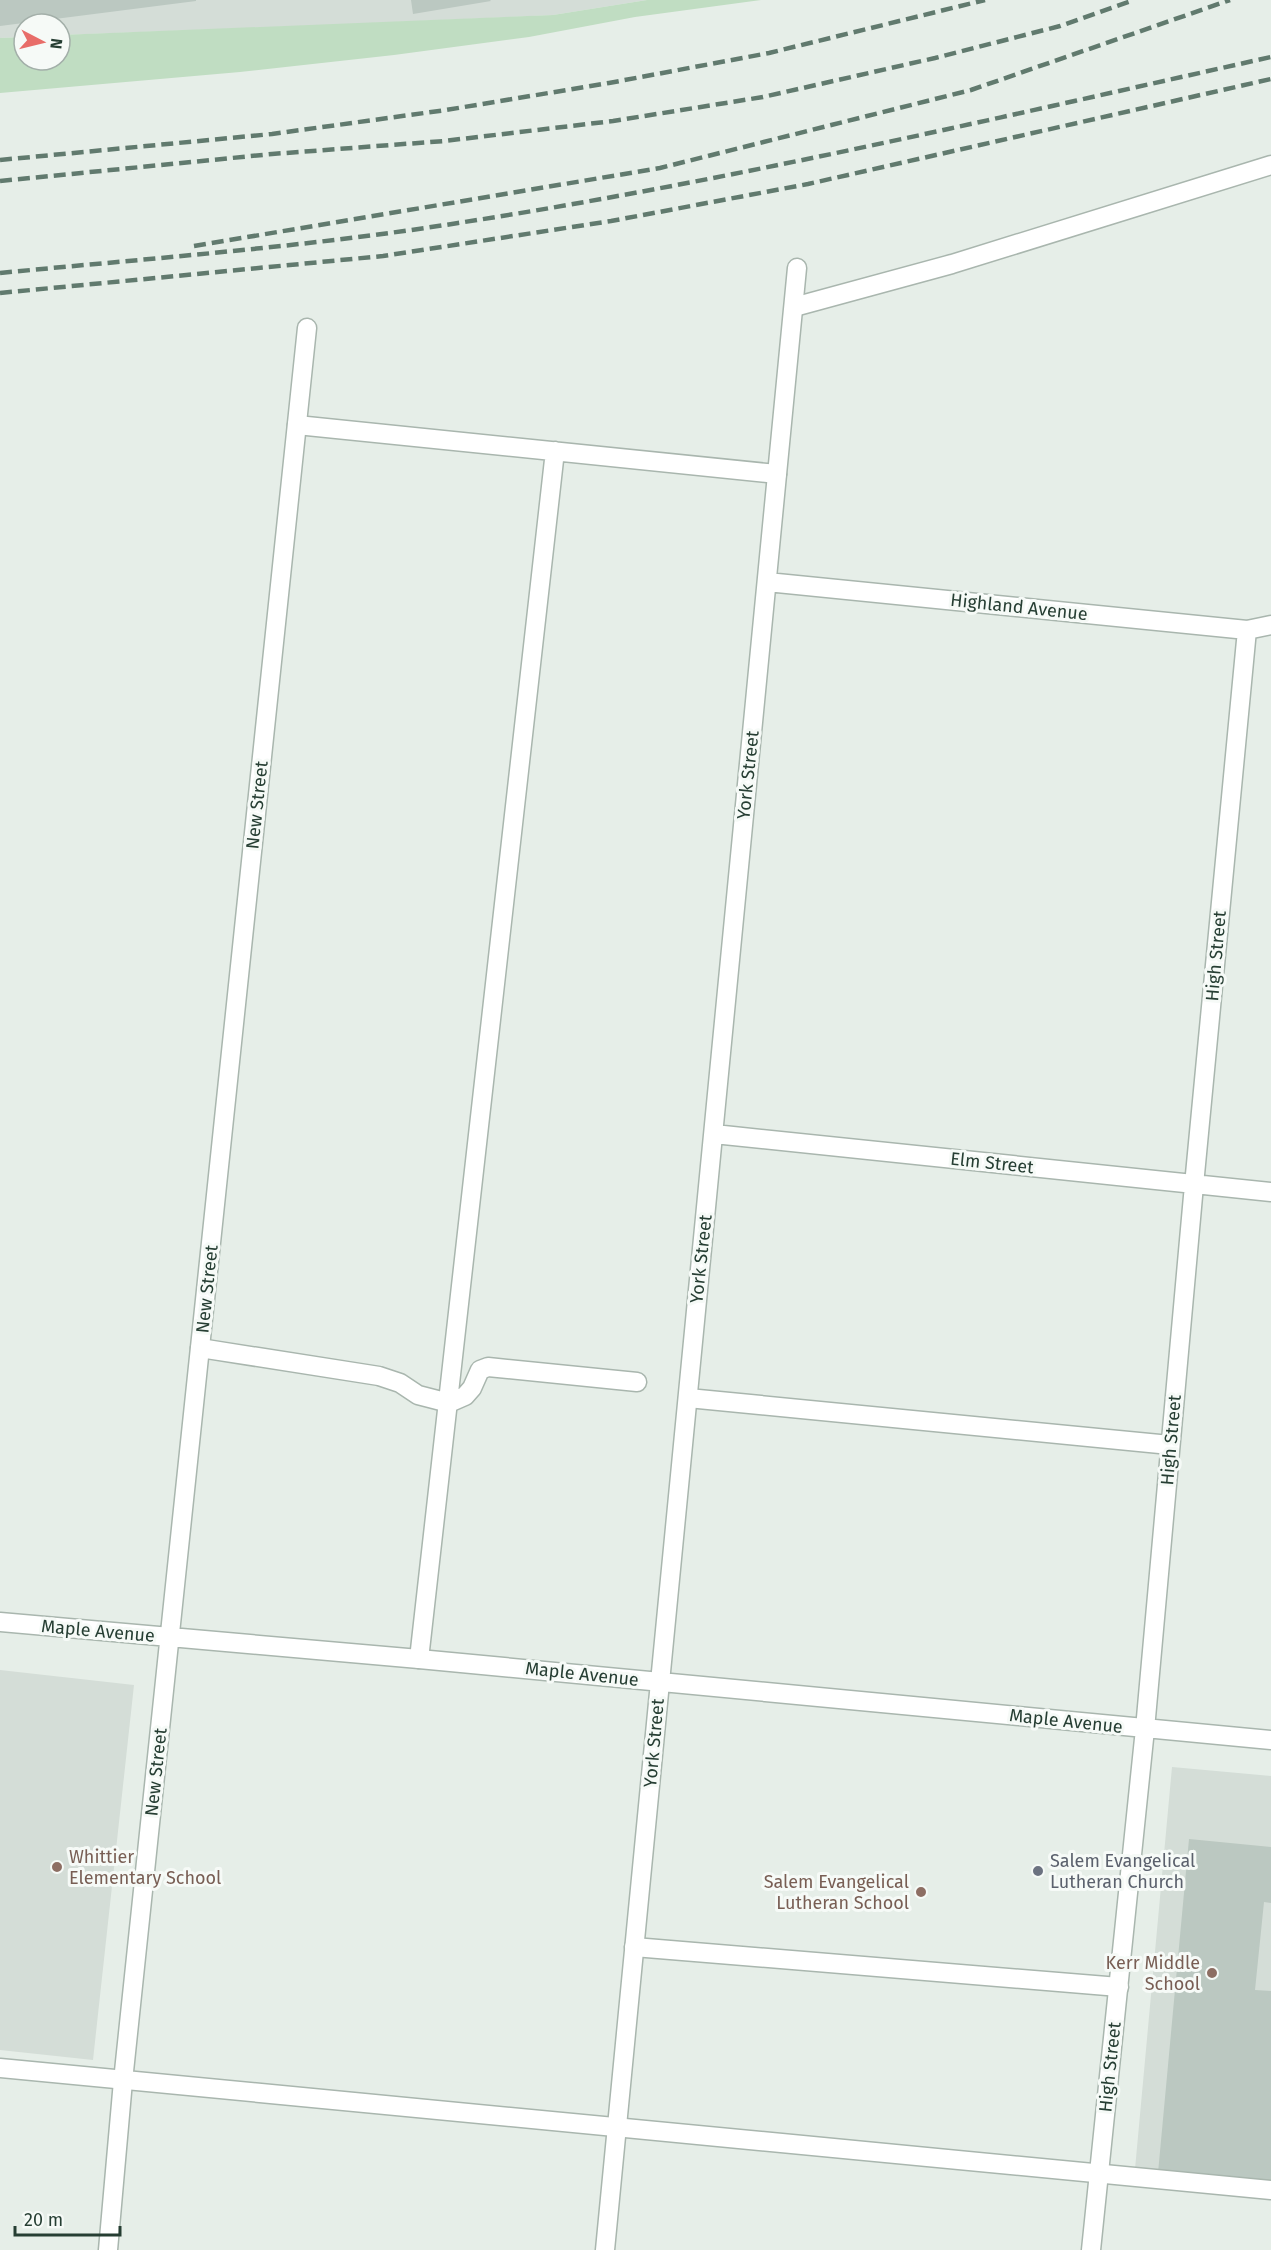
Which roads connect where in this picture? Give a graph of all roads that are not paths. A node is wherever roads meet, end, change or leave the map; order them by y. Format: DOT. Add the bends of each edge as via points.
graph roads {
  1 [pos="1271,165"];
  2 [pos="797,268"];
  3 [pos="794,307"];
  4 [pos="307,328"];
  5 [pos="297,425"];
  6 [pos="555,451"];
  7 [pos="777,474"];
  8 [pos="767,582"];
  9 [pos="1271,625"];
  10 [pos="1247,630"];
  11 [pos="714,1134"];
  12 [pos="1194,1185"];
  13 [pos="1271,1192"];
  14 [pos="200,1348"];
  15 [pos="637,1382"];
  16 [pos="688,1398"];
  17 [pos="448,1403"];
  18 [pos="1170,1445"];
  19 [pos="0,1622"];
  20 [pos="171,1637"];
  21 [pos="419,1659"];
  22 [pos="660,1682"];
  23 [pos="1145,1729"];
  24 [pos="1271,1740"];
  25 [pos="634,1947"];
  26 [pos="1119,1987"];
  27 [pos="0,2068"];
  28 [pos="123,2081"];
  29 [pos="617,2128"];
  30 [pos="1099,2174"];
  31 [pos="1271,2190"];
  32 [pos="108,2250"];
  33 [pos="605,2250"];
  34 [pos="1091,2250"];
  1 -- 3 [label="street" via="952,264"];
  2 -- 3 [label="street, York Street"];
  3 -- 7 [label="street, York Street"];
  4 -- 5 [label="street, New Street"];
  5 -- 6 [label="street"];
  5 -- 14 [label="street, New Street"];
  6 -- 7 [label="street"];
  6 -- 17 [label="street"];
  7 -- 8 [label="street, York Street"];
  8 -- 10 [label="street, Highland Avenue"];
  8 -- 11 [label="street, York Street"];
  9 -- 10 [label="street, Highland Avenue"];
  10 -- 12 [label="street, High Street"];
  11 -- 12 [label="street, Elm Street"];
  11 -- 16 [label="street, York Street"];
  12 -- 13 [label="street, Elm Street"];
  12 -- 18 [label="street, High Street"];
  14 -- 17 [label="street" via="379,1376 418,1395"];
  14 -- 20 [label="street, New Street"];
  15 -- 17 [label="street" via="488,1367 480,1370 465,1396"];
  16 -- 18 [label="street"];
  16 -- 22 [label="street, York Street"];
  17 -- 21 [label="street"];
  18 -- 23 [label="street, High Street"];
  19 -- 20 [label="street, Maple Avenue"];
  20 -- 21 [label="street, Maple Avenue"];
  20 -- 28 [label="street, New Street"];
  21 -- 22 [label="street, Maple Avenue"];
  22 -- 23 [label="street, Maple Avenue"];
  22 -- 25 [label="street, York Street"];
  23 -- 24 [label="street, Maple Avenue"];
  23 -- 26 [label="street, High Street"];
  25 -- 26 [label="street"];
  25 -- 29 [label="street, York Street"];
  26 -- 30 [label="street, High Street"];
  27 -- 28 [label="street"];
  28 -- 29 [label="street"];
  28 -- 32 [label="street, New Street"];
  29 -- 30 [label="street"];
  29 -- 33 [label="street, York Street"];
  30 -- 31 [label="street"];
  30 -- 34 [label="street, High Street"];
}
